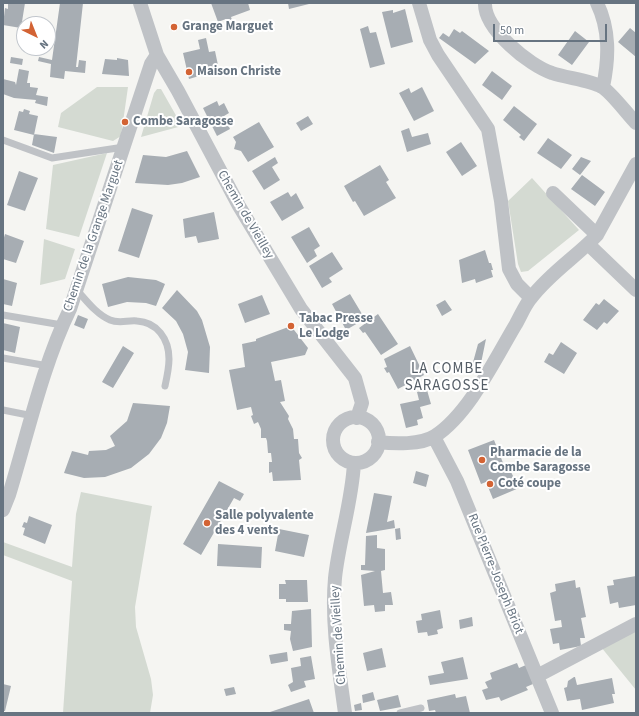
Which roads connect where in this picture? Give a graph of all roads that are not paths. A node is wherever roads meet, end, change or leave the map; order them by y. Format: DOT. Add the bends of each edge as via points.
graph roads {
  1 [pos="140,3"];
  2 [pos="419,3"];
  3 [pos="485,3"];
  4 [pos="597,3"];
  5 [pos="156,55"];
  6 [pos="603,87"];
  7 [pos="636,123"];
  8 [pos="3,140"];
  9 [pos="124,147"];
  10 [pos="636,164"];
  11 [pos="553,193"];
  12 [pos="592,240"];
  13 [pos="76,289"];
  14 [pos="636,290"];
  15 [pos="531,298"];
  16 [pos="3,315"];
  17 [pos="62,325"];
  18 [pos="3,358"];
  19 [pos="48,366"];
  20 [pos="165,386"];
  21 [pos="3,410"];
  22 [pos="33,416"];
  23 [pos="357,418"];
  24 [pos="434,437"];
  25 [pos="378,442"];
  26 [pos="354,463"];
  27 [pos="4,507"];
  28 [pos="636,624"];
  29 [pos="537,676"];
  30 [pos="421,708"];
  31 [pos="345,713"];
  32 [pos="400,713"];
  33 [pos="552,713"];
  1 -- 5 [label="street, Chemin de Vieilley"];
  2 -- 15 [label="street" via="430,40 438,55 488,129 501,201 509,269 517,284"];
  3 -- 6 [label="street" via="484,9 489,20 504,39 534,66"];
  4 -- 6 [label="street" via="607,32 607,67"];
  5 -- 9 [label="street, Chemin de la Grange Marguet" via="148,71"];
  5 -- 23 [label="street, Chemin de Vieilley" via="281,278 301,309 355,378 362,403"];
  6 -- 7 [label="street"];
  8 -- 9 [label="lane, Chemin de la Grange Marguet" via="52,158"];
  9 -- 13 [label="street, Chemin de la Grange Marguet"];
  10 -- 12 [label="street"];
  11 -- 12 [label="street"];
  12 -- 14 [label="street"];
  12 -- 15 [label="street" via="558,269"];
  13 -- 17 [label="street, Chemin de la Grange Marguet"];
  13 -- 20 [label="lane" via="98,313 109,320 146,322 158,329 167,342 170,359"];
  15 -- 24 [label="street" via="473,396"];
  16 -- 17 [label="lane, Chemin de la Grange Marguet"];
  17 -- 19 [label="street, Chemin de la Grange Marguet"];
  18 -- 19 [label="lane"];
  19 -- 22 [label="street, Chemin de la Grange Marguet"];
  21 -- 22 [label="lane"];
  22 -- 27 [label="street, Chemin de la Grange Marguet"];
  23 -- 25 [label="street" via="371,423 378,435"];
  23 -- 26 [label="street" via="350,418 338,426 333,439 336,453 347,462"];
  24 -- 25 [label="street" via="399,445"];
  24 -- 29 [label="street, Rue Pierre-Joseph Briot" via="457,481"];
  25 -- 26 [label="street" via="368,460"];
  26 -- 31 [label="street, Chemin de Vieilley" via="353,482 339,546 335,580 336,640"];
  28 -- 29 [label="street"];
  29 -- 33 [label="street, Rue Pierre-Joseph Briot"];
  30 -- 32 [label="lane"];
}
